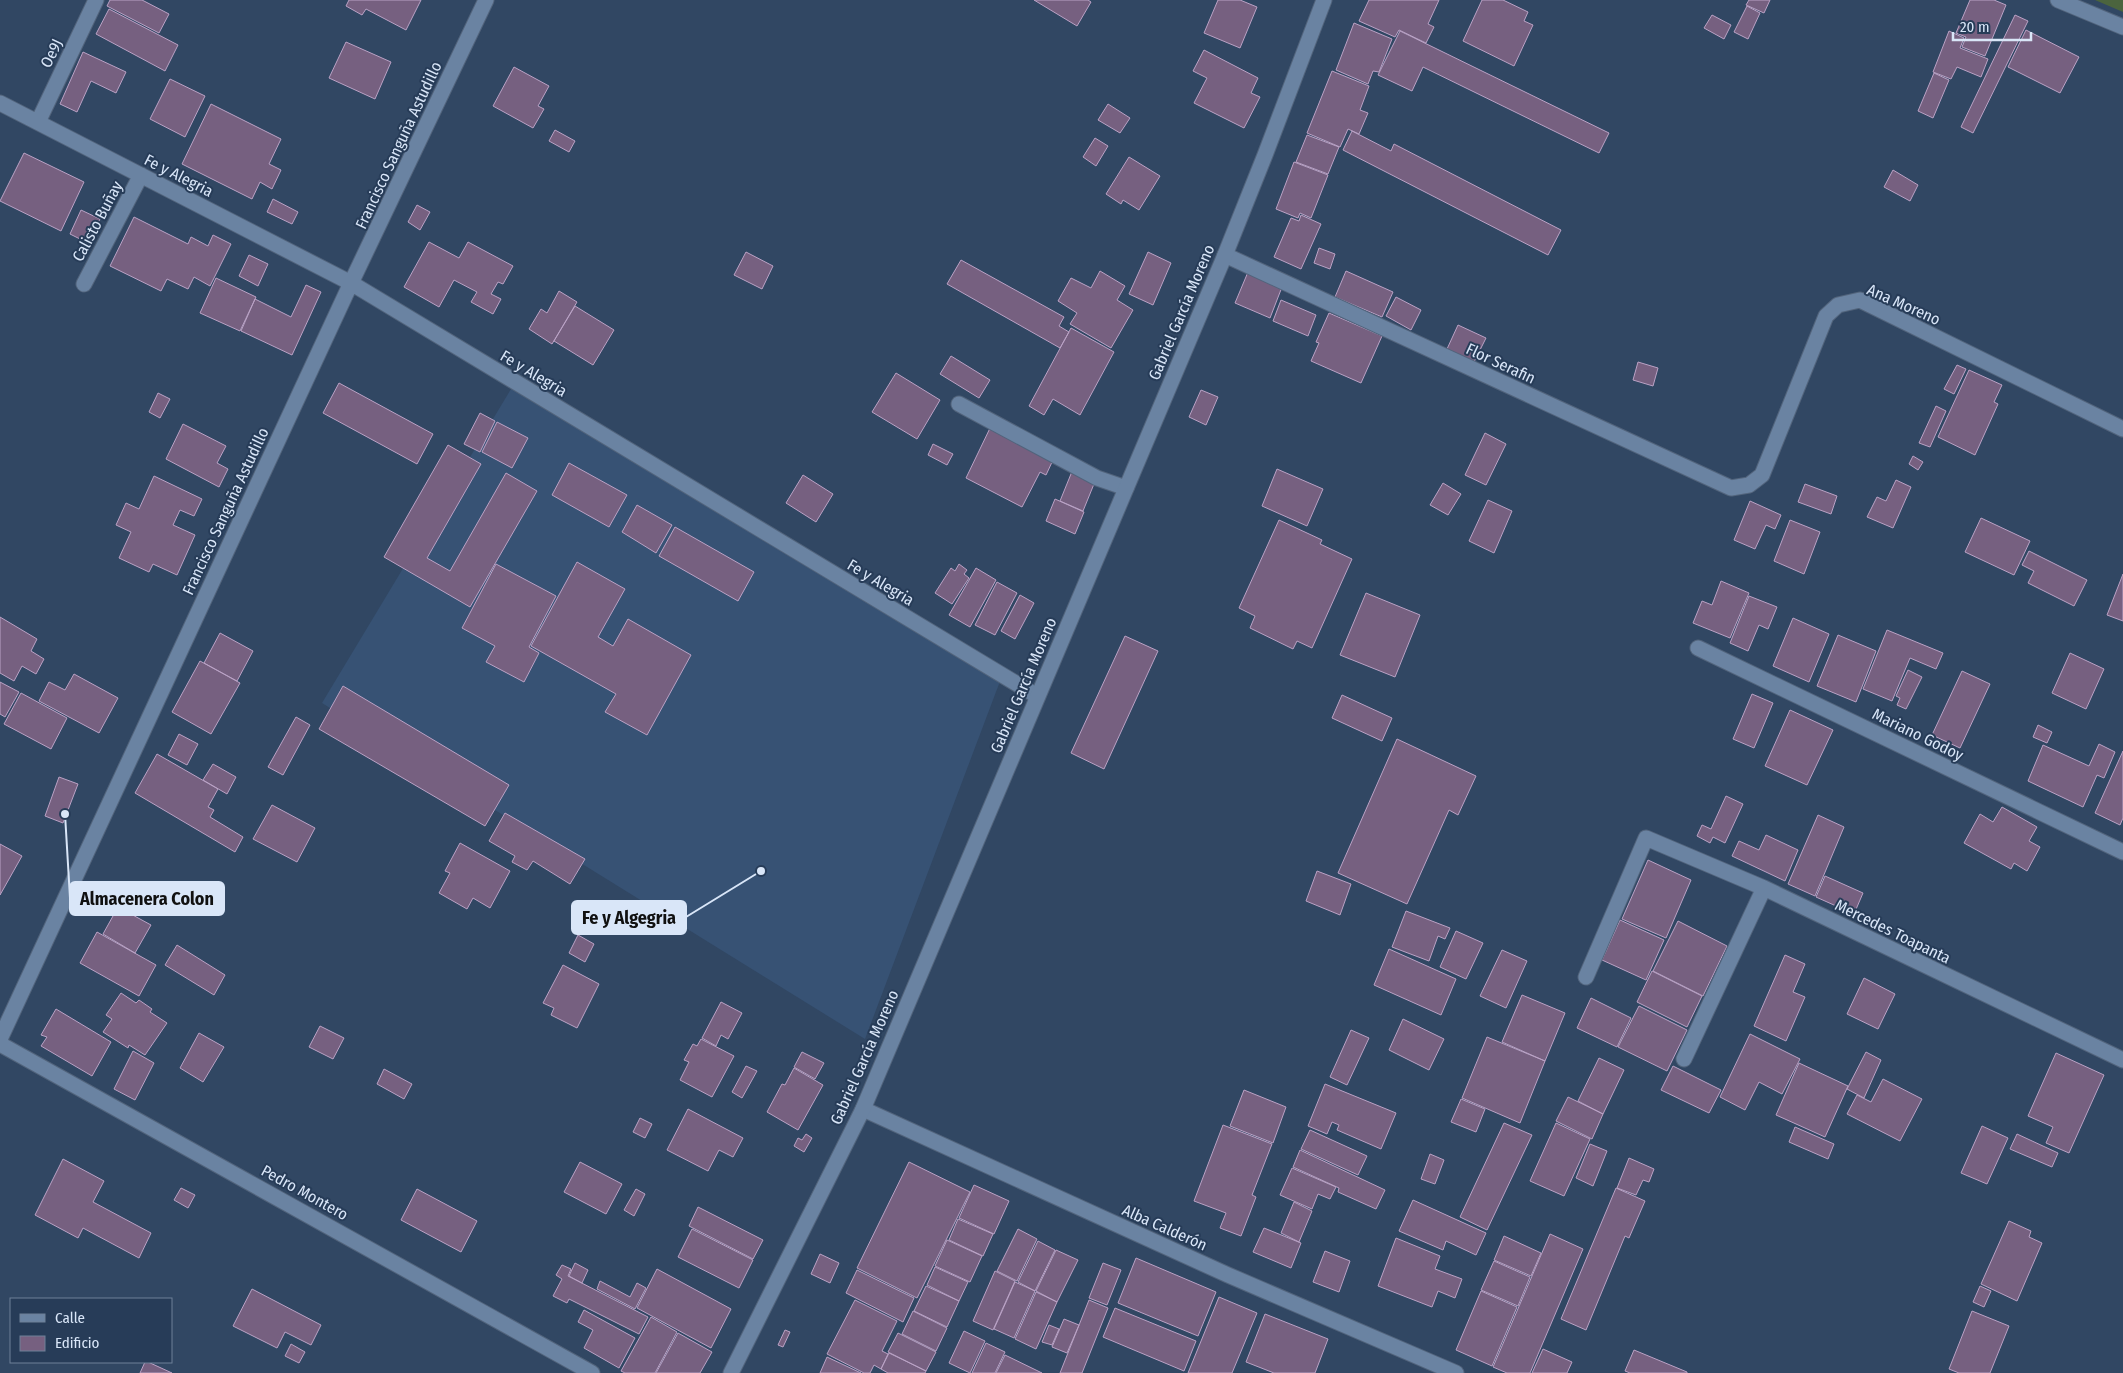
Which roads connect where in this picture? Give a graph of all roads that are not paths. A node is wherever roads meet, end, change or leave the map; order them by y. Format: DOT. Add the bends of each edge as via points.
graph roads {
  1 [pos="96,0"];
  2 [pos="486,0"];
  3 [pos="1324,0"];
  4 [pos="2058,0"];
  5 [pos="2123,27"];
  6 [pos="0,103"];
  7 [pos="38,122"];
  8 [pos="141,176"];
  9 [pos="1225,255"];
  10 [pos="351,283"];
  11 [pos="84,284"];
  12 [pos="959,404"];
  13 [pos="2123,429"];
  14 [pos="1762,474"];
  15 [pos="1126,488"];
  16 [pos="1698,648"];
  17 [pos="1037,696"];
  18 [pos="2123,852"];
  19 [pos="1764,888"];
  20 [pos="1586,977"];
  21 [pos="0,1039"];
  22 [pos="0,1044"];
  23 [pos="1684,1059"];
  24 [pos="2123,1060"];
  25 [pos="862,1109"];
  26 [pos="592,1373"];
  27 [pos="731,1373"];
  28 [pos="1456,1373"];
  1 -- 7 [label="street, Oe9J"];
  2 -- 10 [label="street, Francisco Sanguña Astudillo"];
  3 -- 9 [label="street, Gabriel García Moreno"];
  4 -- 5 [label="street"];
  6 -- 7 [label="street, Fe y Alegria"];
  7 -- 8 [label="street, Fe y Alegria"];
  8 -- 10 [label="street, Fe y Alegria"];
  8 -- 11 [label="street, Calisto Buñay"];
  9 -- 14 [label="street, Flor Serafin" via="1731,488 1749,485"];
  9 -- 15 [label="street, Gabriel García Moreno"];
  10 -- 17 [label="street, Fe y Alegria"];
  10 -- 21 [label="street, Francisco Sanguña Astudillo"];
  12 -- 15 [label="street" via="1097,478"];
  13 -- 14 [label="street, Ana Moreno" via="1860,300 1838,305 1826,316"];
  15 -- 17 [label="street, Gabriel García Moreno"];
  16 -- 18 [label="street, Mariano Godoy"];
  17 -- 25 [label="street, Gabriel García Moreno"];
  19 -- 20 [label="street, Mercedes Toapanta" via="1646,838"];
  19 -- 23 [label="street"];
  19 -- 24 [label="street, Mercedes Toapanta"];
  22 -- 26 [label="street, Pedro Montero"];
  25 -- 27 [label="street, Gabriel García Moreno"];
  25 -- 28 [label="street, Alba Calderón" via="1228,1275"];
}
